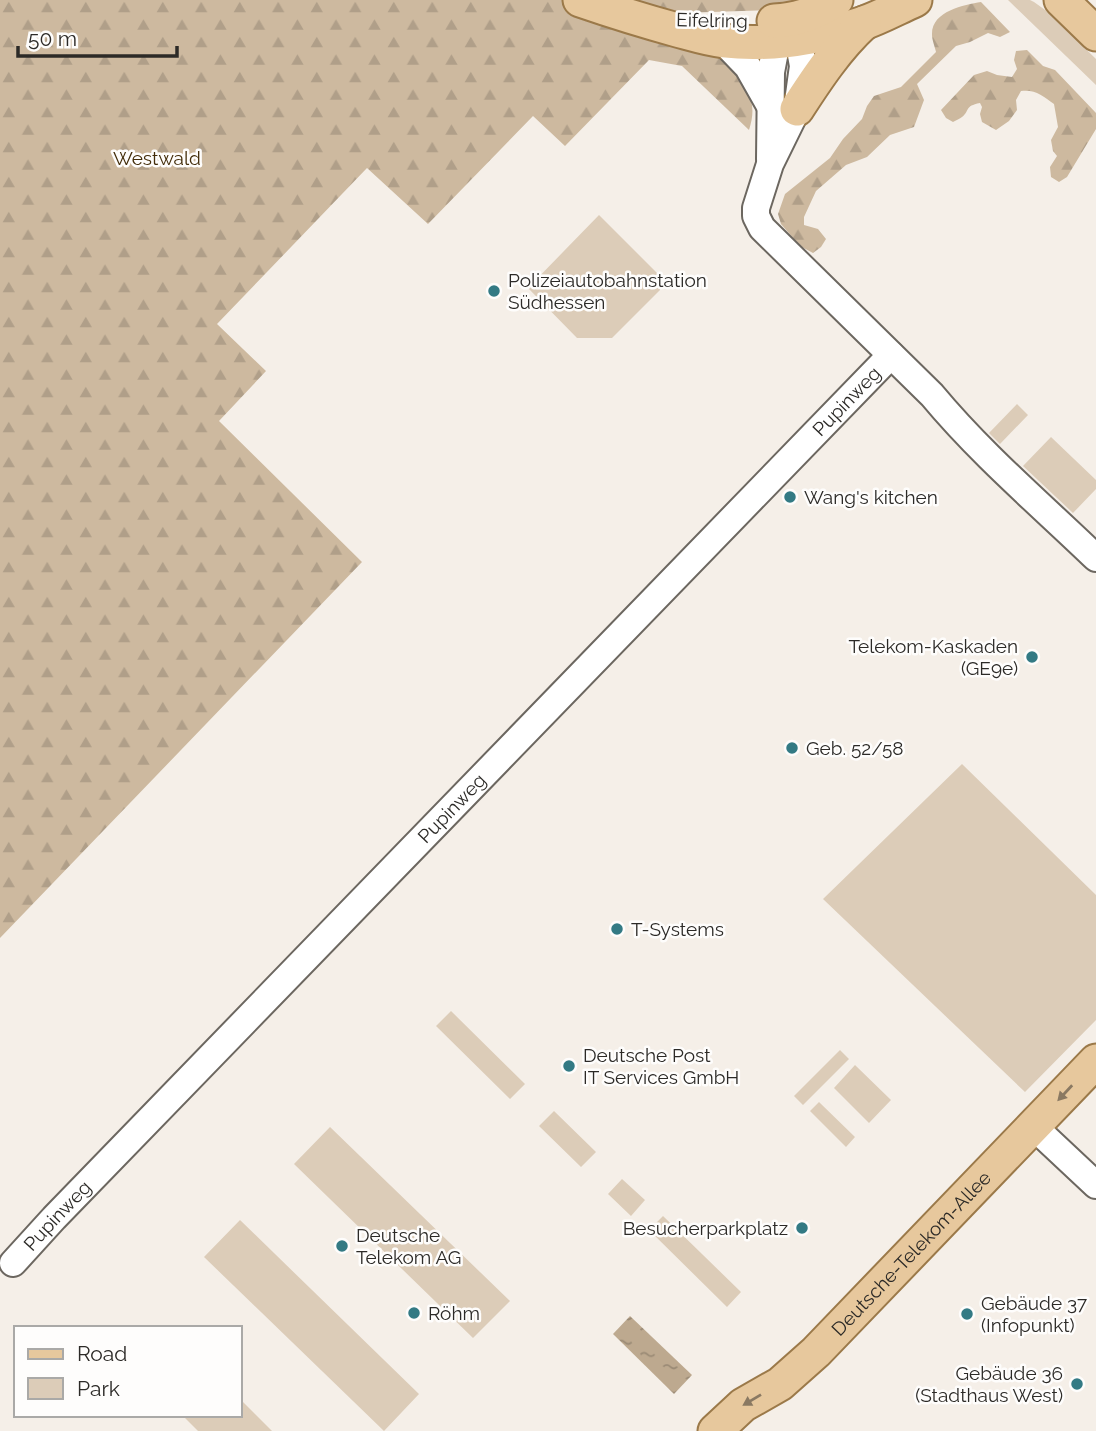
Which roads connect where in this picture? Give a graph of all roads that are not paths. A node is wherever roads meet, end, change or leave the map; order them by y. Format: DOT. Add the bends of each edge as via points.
graph roads {
  1 [pos="580,0"];
  2 [pos="836,0"];
  3 [pos="915,0"];
  4 [pos="1061,0"];
  5 [pos="635,19"];
  6 [pos="863,23"];
  7 [pos="788,33"];
  8 [pos="1096,34"];
  9 [pos="723,41"];
  10 [pos="784,107"];
  11 [pos="891,355"];
  12 [pos="1096,558"];
  13 [pos="1096,1061"];
  14 [pos="1033,1126"];
  15 [pos="1096,1185"];
  16 [pos="13,1263"];
  17 [pos="715,1431"];
  1 -- 5 [label="main road, Eifelring"];
  2 -- 7 [label="main road"];
  3 -- 6 [label="main road"];
  4 -- 8 [label="main road"];
  5 -- 7 [label="main road, Eifelring" via="738,21"];
  5 -- 9 [label="main road, Eifelring"];
  6 -- 7 [label="main road" via="832,32"];
  6 -- 10 [label="main road"];
  7 -- 9 [label="main road, Eifelring" via="750,42"];
  7 -- 10 [label="street, Pupinweg" via="803,66"];
  9 -- 10 [label="street, Eifelring"];
  10 -- 11 [label="street, Pupinweg" via="756,208 762,228"];
  11 -- 12 [label="street, Pupinweg"];
  11 -- 16 [label="street, Pupinweg"];
  13 -- 14 [label="main road, Deutsche-Telekom-Allee, one-way"];
  14 -- 15 [label="street"];
  14 -- 17 [label="main road, Deutsche-Telekom-Allee, one-way" via="816,1352"];
}
